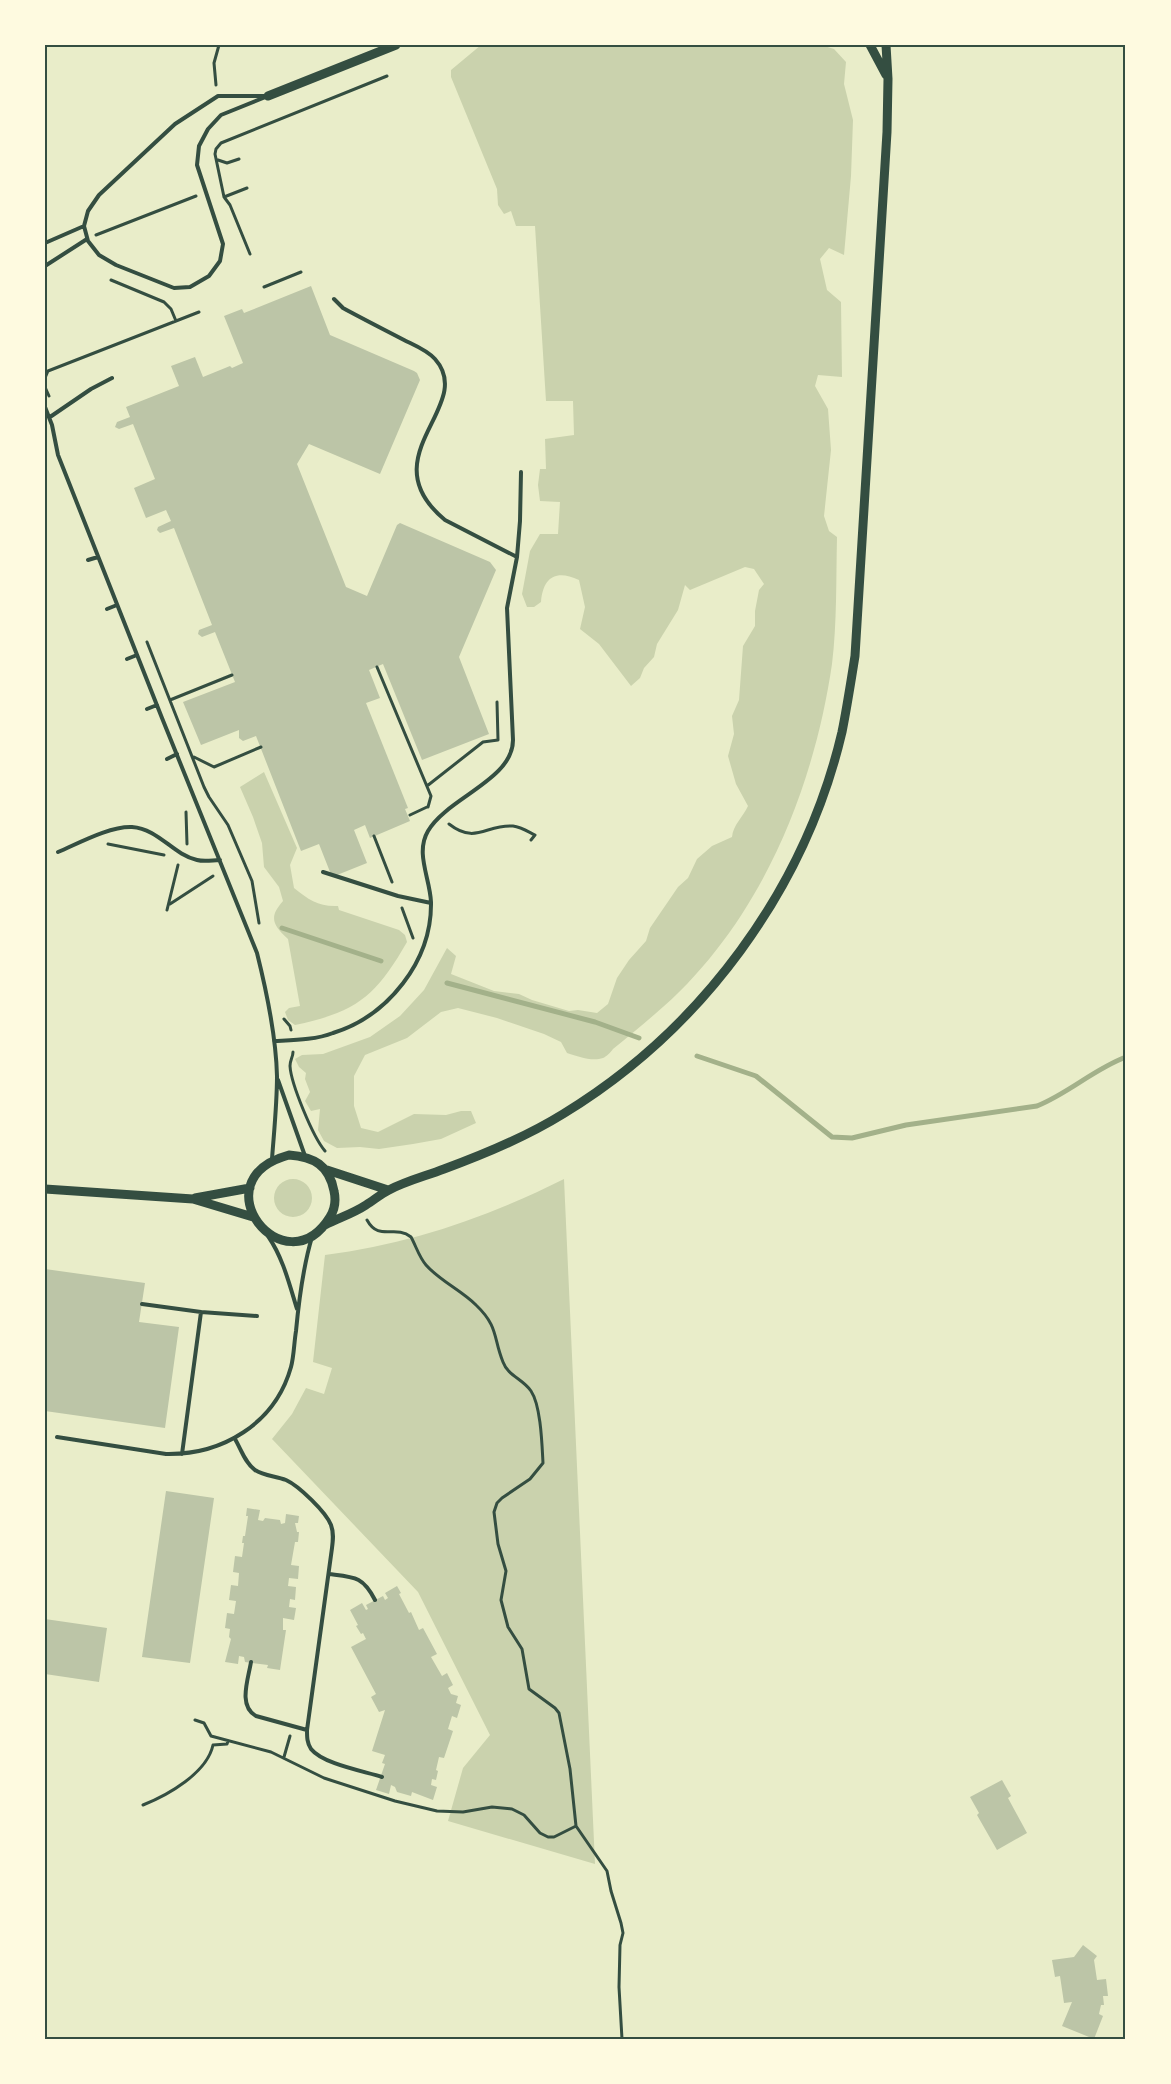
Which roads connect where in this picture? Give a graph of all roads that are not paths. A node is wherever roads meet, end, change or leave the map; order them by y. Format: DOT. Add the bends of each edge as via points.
graph roads {
  1 [pos="396,45"];
  2 [pos="870,45"];
  3 [pos="886,45"];
  4 [pos="888,79"];
  5 [pos="268,96"];
  6 [pos="84,226"];
  7 [pos="87,239"];
  8 [pos="45,243"];
  9 [pos="45,266"];
  10 [pos="334,299"];
  11 [pos="112,378"];
  12 [pos="45,407"];
  13 [pos="50,417"];
  14 [pos="521,472"];
  15 [pos="98,556"];
  16 [pos="517,557"];
  17 [pos="88,560"];
  18 [pos="117,605"];
  19 [pos="107,609"];
  20 [pos="137,655"];
  21 [pos="127,659"];
  22 [pos="156,705"];
  23 [pos="147,709"];
  24 [pos="177,754"];
  25 [pos="167,759"];
  26 [pos="58,852"];
  27 [pos="220,860"];
  28 [pos="323,872"];
  29 [pos="431,903"];
  30 [pos="274,1041"];
  31 [pos="277,1076"];
  32 [pos="305,1156"];
  33 [pos="272,1159"];
  34 [pos="327,1170"];
  35 [pos="250,1188"];
  36 [pos="45,1189"];
  37 [pos="388,1190"];
  38 [pos="193,1199"];
  39 [pos="253,1217"];
  40 [pos="325,1225"];
  41 [pos="265,1232"];
  42 [pos="312,1236"];
  43 [pos="142,1304"];
  44 [pos="201,1312"];
  45 [pos="298,1312"];
  46 [pos="257,1316"];
  47 [pos="57,1437"];
  48 [pos="235,1439"];
  49 [pos="182,1454"];
  50 [pos="329,1574"];
  51 [pos="375,1600"];
  52 [pos="251,1662"];
  53 [pos="307,1730"];
  54 [pos="382,1777"];
  1 -- 5 [label="street"];
  2 -- 4 [label="street"];
  3 -- 4 [label="street"];
  4 -- 37 [label="street" via="855,656 841,733 803,844 766,914 730,964 687,1015 638,1060 585,1100 533,1131"];
  5 -- 6 [label="lane" via="218,96 175,124 99,195"];
  5 -- 7 [label="lane" via="221,116 202,137 197,165 222,236 222,252 209,276 189,287 168,287 99,255"];
  6 -- 7 [label="lane"];
  6 -- 8 [label="lane"];
  7 -- 9 [label="lane"];
  10 -- 16 [label="lane" via="343,308 427,352 441,366 444,396 417,457 422,491 435,512 445,519"];
  11 -- 13 [label="lane"];
  12 -- 13 [label="lane"];
  13 -- 15 [label="lane" via="58,455"];
  14 -- 16 [label="lane"];
  15 -- 17 [label="lane"];
  15 -- 18 [label="lane"];
  16 -- 29 [label="lane" via="507,608 513,745 500,770 439,817 424,838 422,852"];
  18 -- 19 [label="lane"];
  18 -- 20 [label="lane"];
  20 -- 21 [label="lane"];
  20 -- 22 [label="lane"];
  22 -- 23 [label="lane"];
  22 -- 24 [label="lane"];
  24 -- 25 [label="lane"];
  24 -- 27 [label="lane"];
  26 -- 27 [label="lane" via="131,827 150,831 190,858"];
  27 -- 30 [label="lane" via="258,953"];
  28 -- 29 [label="lane"];
  29 -- 30 [label="lane" via="422,952 391,998 340,1031"];
  30 -- 31 [label="lane"];
  31 -- 32 [label="lane"];
  31 -- 33 [label="lane"];
  32 -- 33 [label="street"];
  32 -- 34 [label="street"];
  33 -- 35 [label="street" via="258,1171"];
  34 -- 37 [label="street"];
  34 -- 40 [label="street" via="336,1197 334,1211"];
  35 -- 38 [label="street"];
  35 -- 39 [label="street"];
  36 -- 38 [label="street"];
  37 -- 40 [label="street"];
  38 -- 39 [label="street"];
  39 -- 41 [label="street"];
  40 -- 42 [label="street"];
  41 -- 42 [label="street" via="280,1240 297,1241"];
  41 -- 45 [label="lane" via="286,1270"];
  42 -- 45 [label="lane"];
  43 -- 44 [label="lane"];
  44 -- 46 [label="lane"];
  44 -- 49 [label="lane"];
  45 -- 48 [label="lane" via="294,1352 285,1382 268,1410"];
  47 -- 49 [label="lane"];
  48 -- 49 [label="lane" via="205,1451"];
  48 -- 50 [label="lane" via="251,1466 291,1483 328,1518 333,1533"];
  50 -- 51 [label="lane" via="363,1582"];
  50 -- 53 [label="lane"];
  52 -- 53 [label="lane" via="245,1701 249,1712"];
  53 -- 54 [label="lane" via="310,1748 324,1759"];
}
